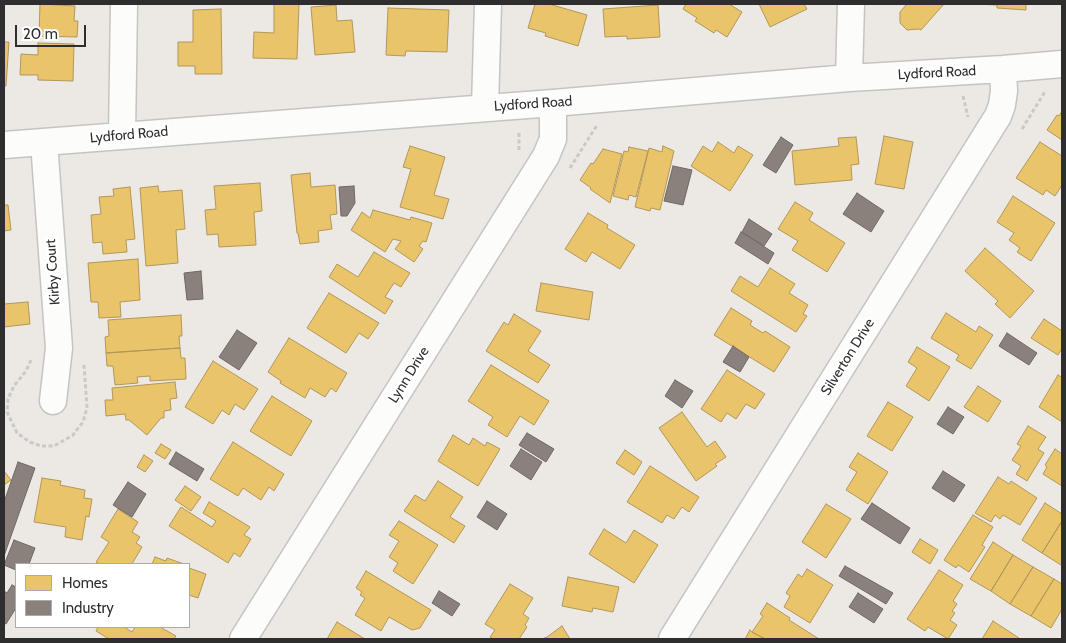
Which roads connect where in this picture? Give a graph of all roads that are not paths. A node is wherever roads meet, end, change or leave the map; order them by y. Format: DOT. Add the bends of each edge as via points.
graph roads {
  1 [pos="124,4"];
  2 [pos="488,4"];
  3 [pos="851,4"];
  4 [pos="1062,64"];
  5 [pos="1003,69"];
  6 [pos="849,78"];
  7 [pos="553,103"];
  8 [pos="485,107"];
  9 [pos="122,135"];
  10 [pos="44,142"];
  11 [pos="4,145"];
  12 [pos="53,401"];
  13 [pos="243,639"];
  14 [pos="672,639"];
  1 -- 9 [label="street"];
  2 -- 8 [label="street"];
  3 -- 6 [label="street"];
  4 -- 5 [label="street, Lydford Road"];
  5 -- 6 [label="street, Lydford Road"];
  5 -- 14 [label="street, Silverton Drive" via="1004,91 998,116"];
  6 -- 7 [label="street, Lydford Road"];
  7 -- 8 [label="street, Lydford Road"];
  7 -- 13 [label="street, Lynn Drive" via="554,139 546,156"];
  8 -- 9 [label="street, Lydford Road"];
  9 -- 10 [label="street, Lydford Road"];
  10 -- 11 [label="street, Lydford Road"];
  10 -- 12 [label="street, Kirby Court" via="59,348"];
}
